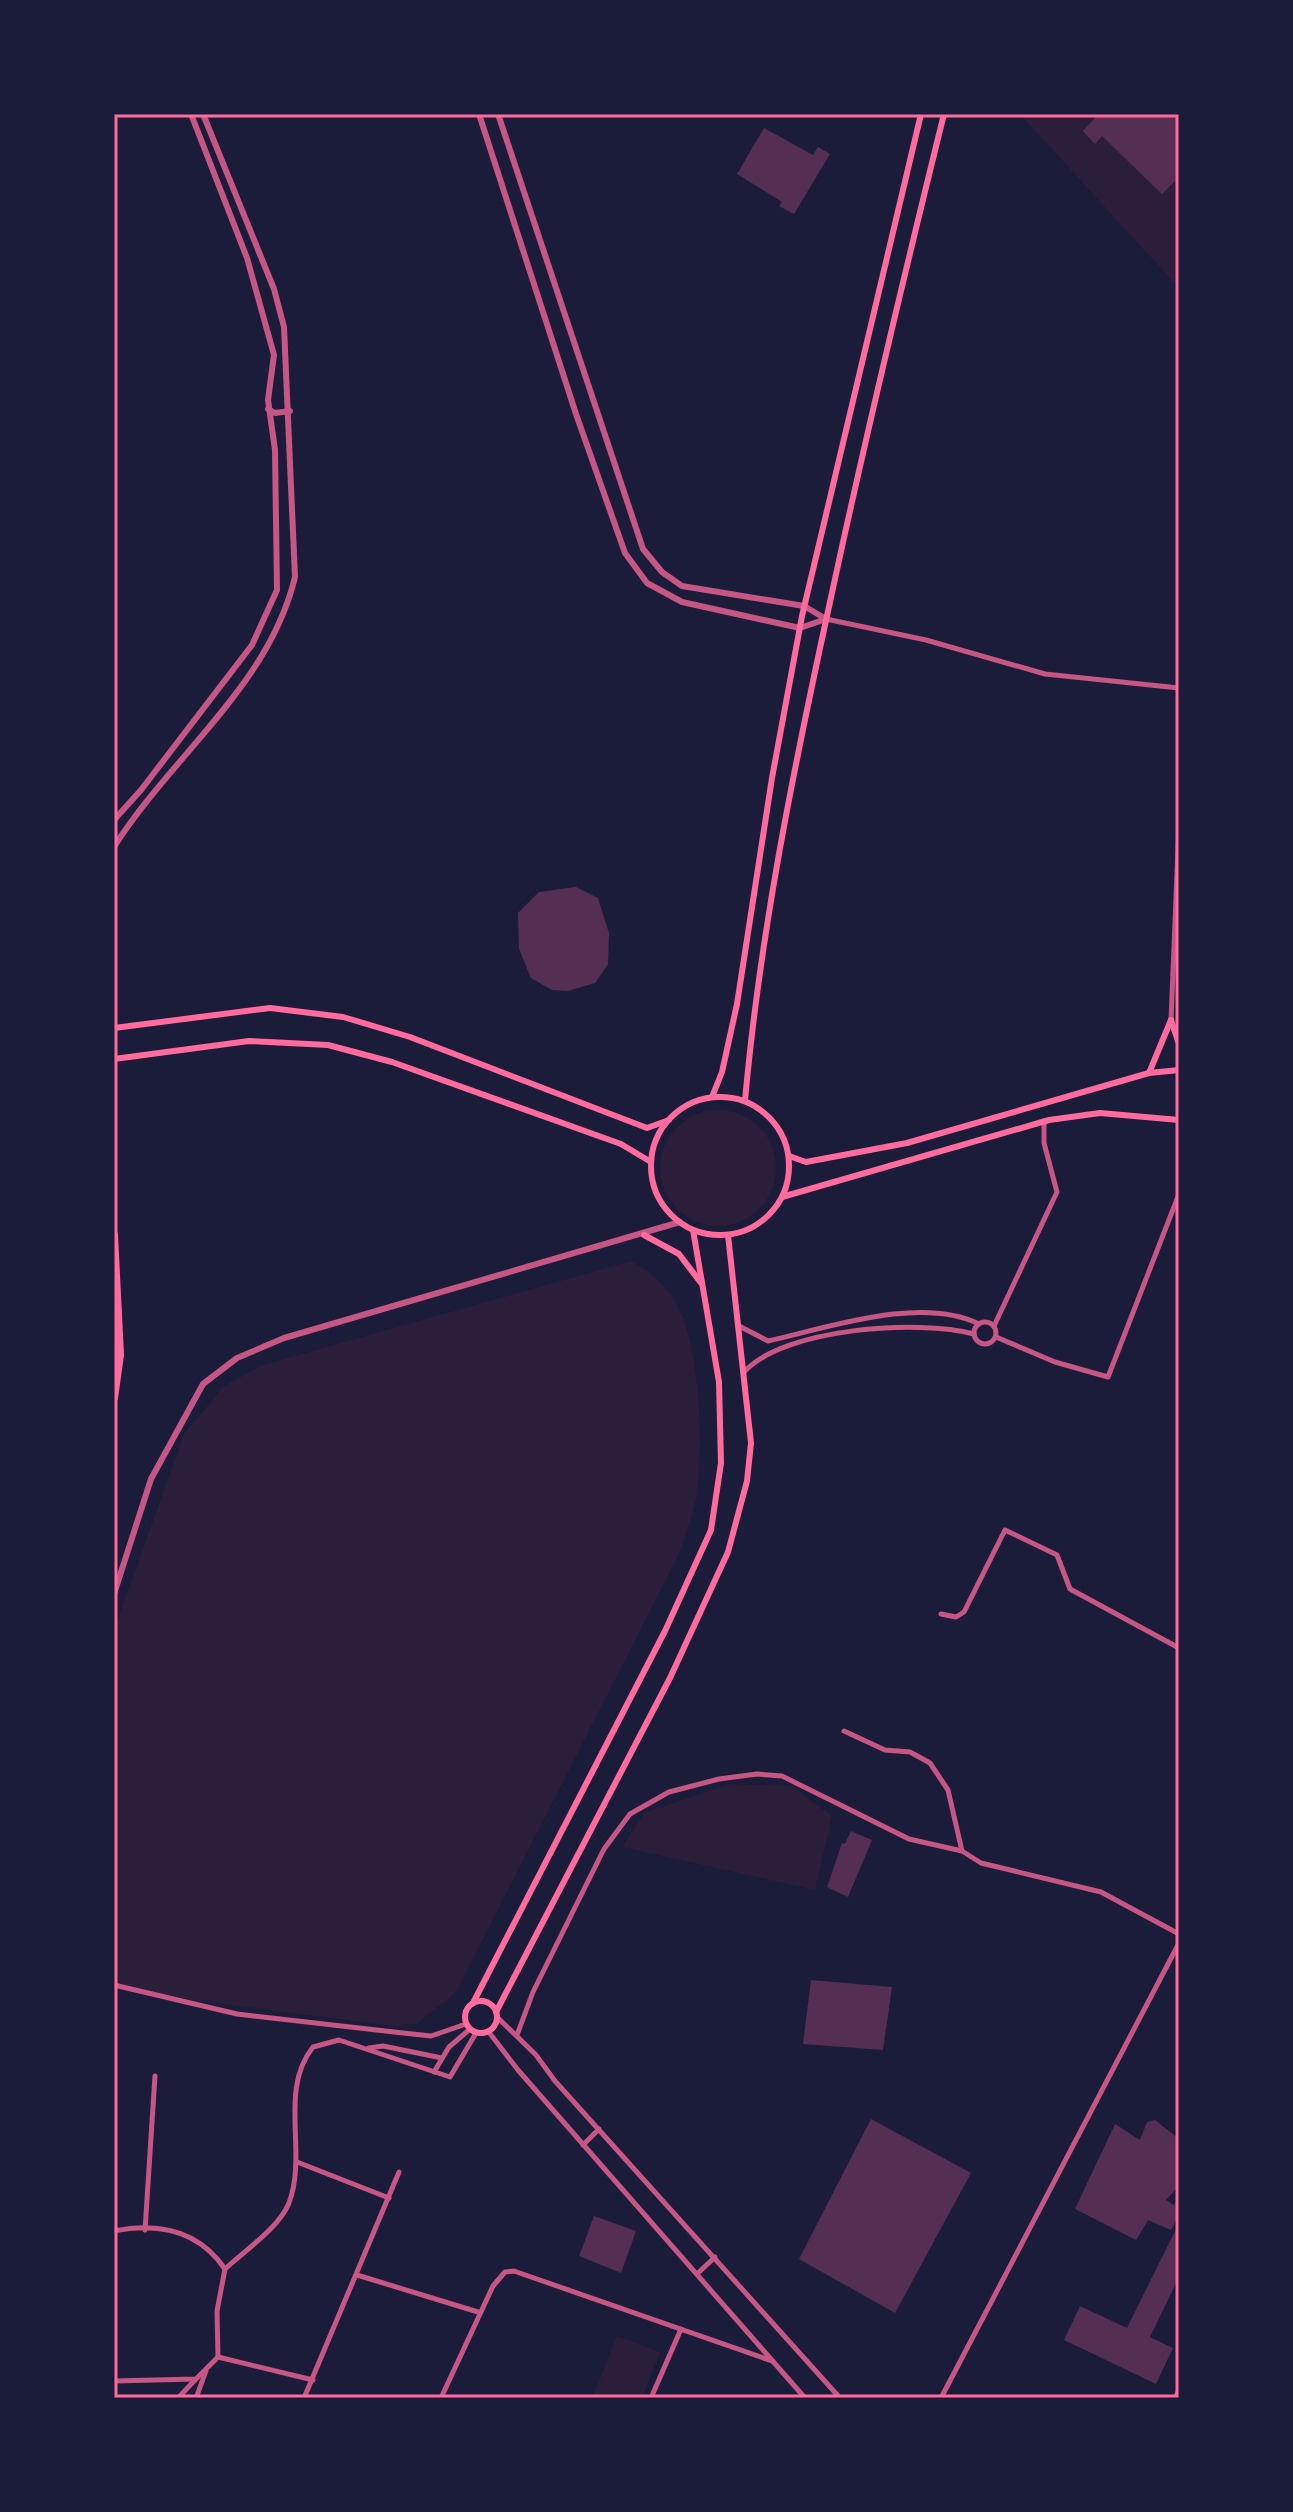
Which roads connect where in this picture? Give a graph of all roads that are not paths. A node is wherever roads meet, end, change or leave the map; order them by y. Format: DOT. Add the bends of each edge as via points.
graph roads {
  1 [pos="191,114"];
  2 [pos="203,114"];
  3 [pos="479,114"];
  4 [pos="498,114"];
  5 [pos="921,114"];
  6 [pos="944,114"];
  7 [pos="269,392"];
  8 [pos="289,393"];
  9 [pos="268,409"];
  10 [pos="290,411"];
  11 [pos="804,606"];
  12 [pos="826,619"];
  13 [pos="800,628"];
  14 [pos="1179,688"];
  15 [pos="114,820"];
  16 [pos="1179,824"];
  17 [pos="114,847"];
  18 [pos="1171,1020"];
  19 [pos="1179,1027"];
  20 [pos="114,1028"];
  21 [pos="1179,1044"];
  22 [pos="114,1059"];
  23 [pos="1179,1070"];
  24 [pos="1149,1073"];
  25 [pos="712,1097"];
  26 [pos="745,1101"];
  27 [pos="669,1120"];
  28 [pos="1179,1120"];
  29 [pos="1044,1121"];
  30 [pos="789,1156"];
  31 [pos="651,1162"];
  32 [pos="1179,1194"];
  33 [pos="782,1197"];
  34 [pos="680,1222"];
  35 [pos="693,1230"];
  36 [pos="114,1235"];
  37 [pos="644,1235"];
  38 [pos="728,1235"];
  39 [pos="702,1283"];
  40 [pos="979,1324"];
  41 [pos="739,1326"];
  42 [pos="994,1326"];
  43 [pos="974,1334"];
  44 [pos="996,1337"];
  45 [pos="744,1372"];
  46 [pos="114,1398"];
  47 [pos="114,1594"];
  48 [pos="941,1614"];
  49 [pos="1179,1648"];
  50 [pos="844,1731"];
  51 [pos="962,1851"];
  52 [pos="1179,1934"];
  53 [pos="1179,1943"];
  54 [pos="114,1985"];
  55 [pos="473,2003"];
  56 [pos="496,2015"];
  57 [pos="470,2029"];
  58 [pos="488,2031"];
  59 [pos="517,2035"];
  60 [pos="366,2049"];
  61 [pos="442,2058"];
  62 [pos="434,2072"];
  63 [pos="155,2076"];
  64 [pos="599,2129"];
  65 [pos="583,2145"];
  66 [pos="297,2162"];
  67 [pos="399,2172"];
  68 [pos="389,2198"];
  69 [pos="145,2230"];
  70 [pos="114,2231"];
  71 [pos="715,2257"];
  72 [pos="225,2269"];
  73 [pos="697,2274"];
  74 [pos="357,2275"];
  75 [pos="478,2312"];
  76 [pos="681,2329"];
  77 [pos="218,2357"];
  78 [pos="773,2361"];
  79 [pos="206,2370"];
  80 [pos="196,2379"];
  81 [pos="313,2380"];
  82 [pos="114,2381"];
  83 [pos="1179,2390"];
  84 [pos="178,2398"];
  85 [pos="196,2398"];
  86 [pos="304,2398"];
  87 [pos="441,2398"];
  88 [pos="651,2398"];
  89 [pos="805,2398"];
  90 [pos="840,2398"];
  91 [pos="941,2398"];
  92 [pos="1175,2398"];
  1 -- 7 [label="street" via="267,321 274,355"];
  2 -- 8 [label="street" via="274,289 284,327"];
  3 -- 13 [label="street" via="576,414 636,571 682,602"];
  4 -- 11 [label="street" via="643,549 682,586"];
  5 -- 11 [label="main road"];
  6 -- 12 [label="main road"];
  7 -- 8 [label="street"];
  7 -- 9 [label="street"];
  8 -- 10 [label="street"];
  9 -- 10 [label="street"];
  9 -- 15 [label="street" via="275,450 277,590 269,614 252,645"];
  10 -- 17 [label="street" via="295,577 288,603 269,647 248,677"];
  11 -- 12 [label="street"];
  11 -- 13 [label="main road"];
  12 -- 13 [label="street"];
  12 -- 14 [label="street" via="1045,674"];
  12 -- 26 [label="main road" via="783,823"];
  13 -- 25 [label="main road" via="737,1004"];
  16 -- 18 [label="street"];
  18 -- 19 [label="main road"];
  18 -- 21 [label="main road"];
  18 -- 24 [label="main road"];
  20 -- 27 [label="main road" via="270,1008 343,1017 410,1037 647,1128"];
  22 -- 31 [label="main road" via="249,1041 328,1045 392,1062 621,1144"];
  23 -- 24 [label="main road"];
  24 -- 30 [label="main road" via="907,1143 806,1162"];
  25 -- 26 [label="main road"];
  25 -- 27 [label="main road" via="681,1109"];
  26 -- 30 [label="main road" via="779,1130"];
  27 -- 31 [label="main road"];
  28 -- 29 [label="main road" via="1100,1113"];
  29 -- 33 [label="main road"];
  29 -- 42 [label="street" via="1057,1192"];
  30 -- 33 [label="main road"];
  31 -- 34 [label="main road" via="659,1198"];
  32 -- 44 [label="street" via="1108,1377"];
  33 -- 38 [label="main road" via="750,1228"];
  34 -- 35 [label="main road"];
  34 -- 37 [label="street"];
  35 -- 38 [label="main road"];
  35 -- 39 [label="main road"];
  36 -- 46 [label="highway" via="120,1355"];
  37 -- 39 [label="main road" via="679,1254"];
  37 -- 47 [label="street" via="284,1338 237,1358 203,1384 151,1479"];
  38 -- 41 [label="main road"];
  39 -- 55 [label="main road" via="719,1382 721,1463 711,1530 665,1631"];
  40 -- 41 [label="street" via="957,1316 917,1313 768,1341"];
  40 -- 42 [label="street"];
  40 -- 43 [label="street"];
  41 -- 45 [label="main road"];
  42 -- 44 [label="street"];
  43 -- 44 [label="street" via="982,1343"];
  43 -- 45 [label="street" via="897,1325 783,1346 759,1357"];
  45 -- 56 [label="main road" via="751,1443 728,1552 670,1678"];
  48 -- 49 [label="street" via="956,1617 964,1612 1005,1530 1057,1555 1070,1589"];
  50 -- 51 [label="street" via="930,1763 948,1790"];
  51 -- 52 [label="street" via="981,1863 1101,1892"];
  51 -- 59 [label="street" via="909,1839 782,1776 719,1779 669,1792 630,1814 604,1849"];
  53 -- 91 [label="street"];
  54 -- 57 [label="street" via="237,2014 431,2036"];
  55 -- 56 [label="main road" via="488,2003"];
  55 -- 57 [label="main road" via="465,2013"];
  56 -- 58 [label="main road"];
  56 -- 59 [label="street"];
  57 -- 58 [label="main road"];
  57 -- 61 [label="street"];
  57 -- 62 [label="street" via="450,2077"];
  58 -- 65 [label="street"];
  59 -- 64 [label="street"];
  60 -- 61 [label="street" via="383,2046"];
  60 -- 62 [label="street"];
  60 -- 66 [label="street" via="331,2040 307,2055 295,2093"];
  61 -- 62 [label="street"];
  63 -- 69 [label="street"];
  64 -- 65 [label="street"];
  64 -- 71 [label="street"];
  65 -- 73 [label="street"];
  66 -- 68 [label="street"];
  66 -- 72 [label="street" via="288,2206"];
  67 -- 68 [label="street"];
  68 -- 74 [label="street"];
  69 -- 70 [label="street"];
  69 -- 72 [label="street" via="193,2236"];
  71 -- 73 [label="street"];
  71 -- 90 [label="street"];
  72 -- 77 [label="street" via="217,2311"];
  73 -- 78 [label="street"];
  74 -- 75 [label="street"];
  74 -- 81 [label="street"];
  75 -- 76 [label="street" via="505,2272 514,2271"];
  75 -- 87 [label="street"];
  76 -- 78 [label="street"];
  76 -- 88 [label="street"];
  77 -- 79 [label="street"];
  77 -- 81 [label="street"];
  78 -- 89 [label="street"];
  79 -- 80 [label="street"];
  79 -- 85 [label="street"];
  80 -- 82 [label="street"];
  80 -- 84 [label="street"];
  81 -- 86 [label="street"];
  83 -- 92 [label="street"];
}
